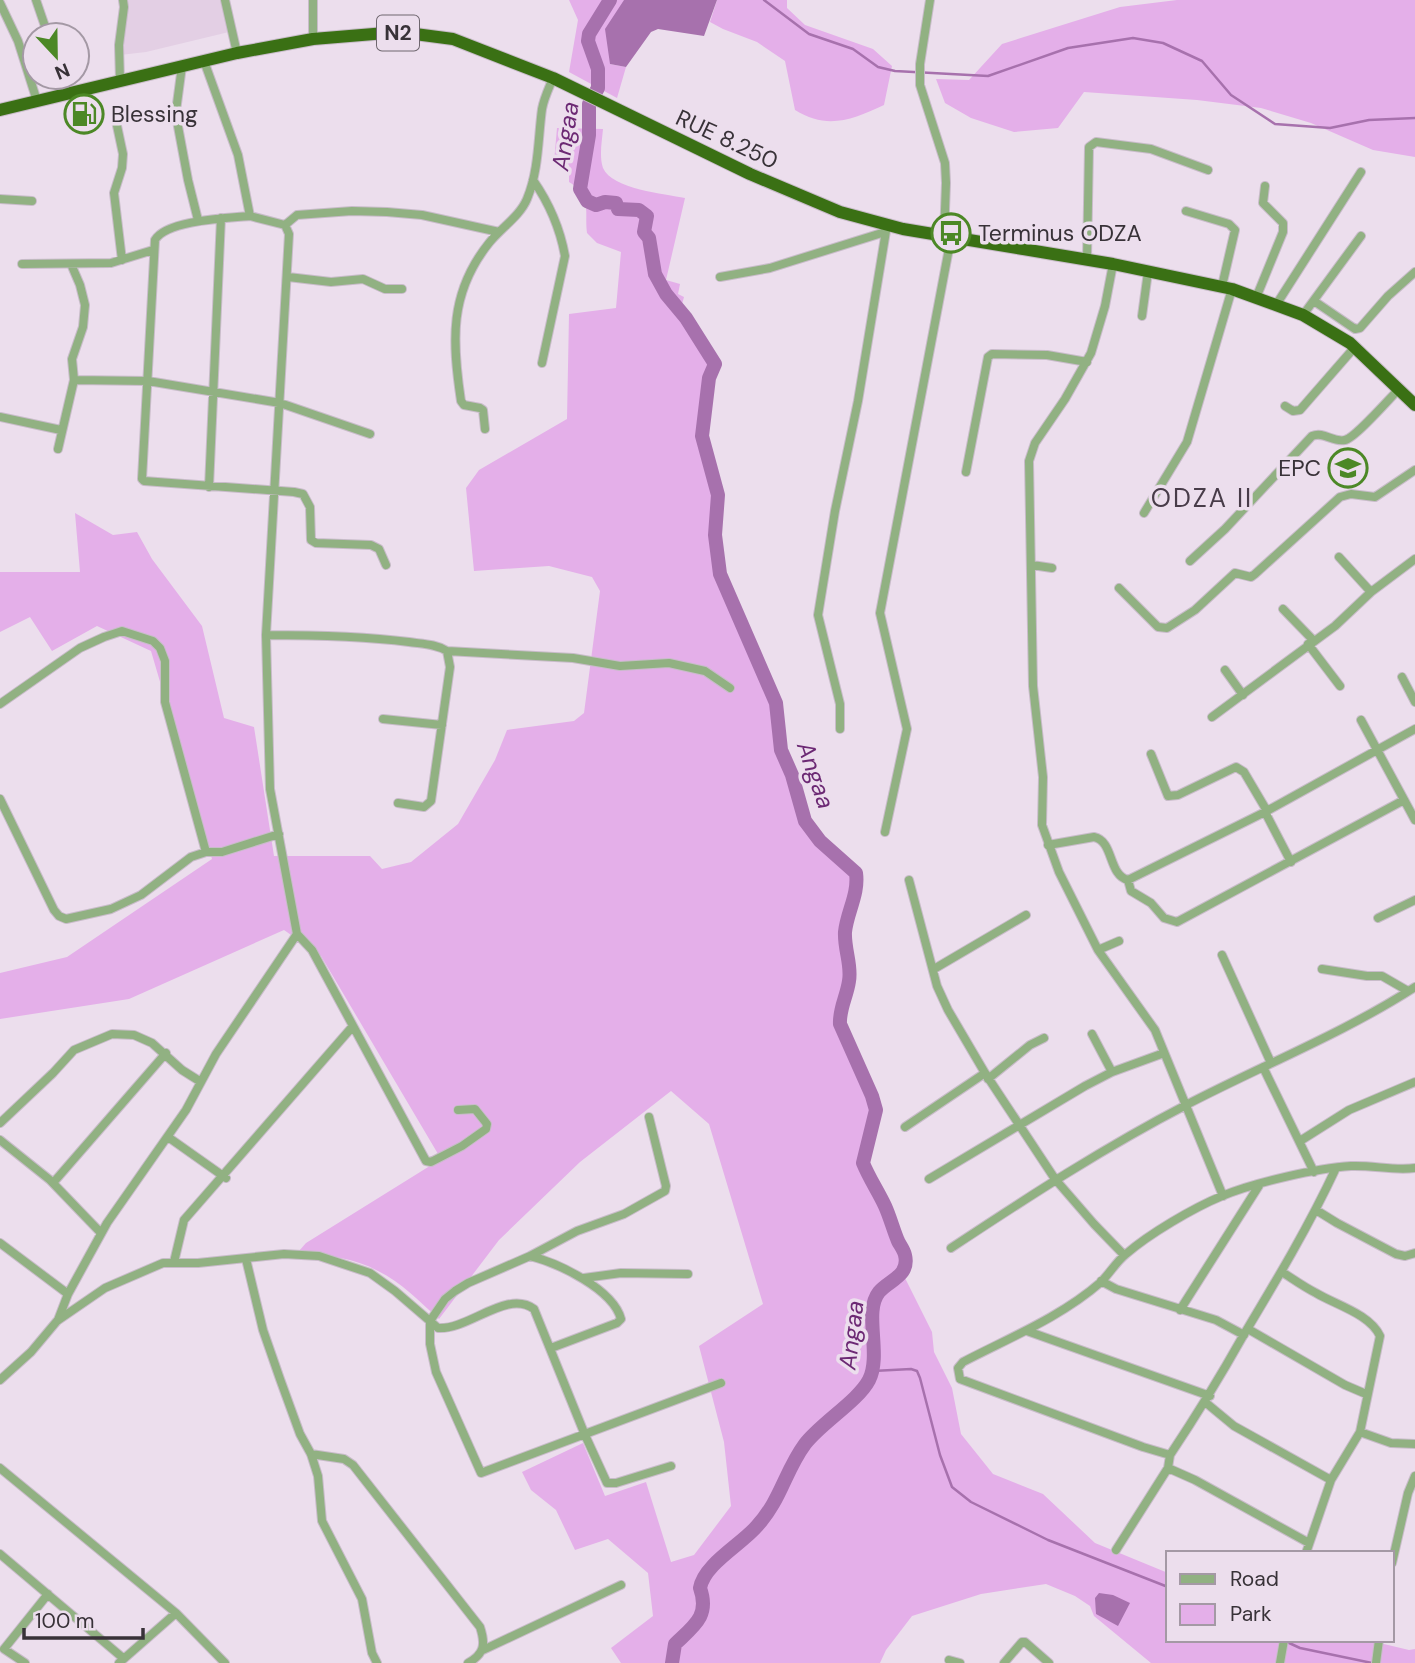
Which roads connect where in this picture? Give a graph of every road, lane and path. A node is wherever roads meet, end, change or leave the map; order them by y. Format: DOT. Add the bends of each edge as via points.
graph roads {
  1 [pos="36,0"];
  2 [pos="123,0"];
  3 [pos="225,0"];
  4 [pos="313,0"];
  5 [pos="930,0"];
  6 [pos="0,3"];
  7 [pos="43,21"];
  8 [pos="313,39"];
  9 [pos="237,53"];
  10 [pos="204,61"];
  11 [pos="181,66"];
  12 [pos="553,78"];
  13 [pos="120,81"];
  14 [pos="66,91"];
  15 [pos="67,94"];
  16 [pos="37,101"];
  17 [pos="0,110"];
  18 [pos="116,121"];
  19 [pos="1208,170"];
  20 [pos="1361,172"];
  21 [pos="533,180"];
  22 [pos="1265,186"];
  23 [pos="0,199"];
  24 [pos="32,201"];
  25 [pos="1185,211"];
  26 [pos="250,216"];
  27 [pos="221,219"];
  28 [pos="198,220"];
  29 [pos="285,225"];
  30 [pos="886,228"];
  31 [pos="499,232"];
  32 [pos="1361,236"];
  33 [pos="947,238"];
  34 [pos="153,250"];
  35 [pos="122,260"];
  36 [pos="1087,260"];
  37 [pos="22,264"];
  38 [pos="71,264"];
  39 [pos="1113,264"];
  40 [pos="1149,272"];
  41 [pos="1415,272"];
  42 [pos="720,276"];
  43 [pos="288,277"];
  44 [pos="1227,288"];
  45 [pos="402,289"];
  46 [pos="1256,298"];
  47 [pos="1314,301"];
  48 [pos="1276,305"];
  49 [pos="1303,315"];
  50 [pos="1142,316"];
  51 [pos="1354,348"];
  52 [pos="1087,362"];
  53 [pos="542,363"];
  54 [pos="74,380"];
  55 [pos="148,381"];
  56 [pos="1399,389"];
  57 [pos="212,392"];
  58 [pos="280,403"];
  59 [pos="1415,403"];
  60 [pos="1285,406"];
  61 [pos="0,417"];
  62 [pos="485,429"];
  63 [pos="61,430"];
  64 [pos="370,434"];
  65 [pos="58,449"];
  66 [pos="1415,470"];
  67 [pos="966,472"];
  68 [pos="209,487"];
  69 [pos="274,491"];
  70 [pos="1144,513"];
  71 [pos="1339,557"];
  72 [pos="1415,559"];
  73 [pos="1189,561"];
  74 [pos="386,565"];
  75 [pos="1032,565"];
  76 [pos="1407,566"];
  77 [pos="1052,568"];
  78 [pos="1415,574"];
  79 [pos="1119,588"];
  80 [pos="1371,592"];
  81 [pos="1283,609"];
  82 [pos="266,635"];
  83 [pos="1311,643"];
  84 [pos="447,651"];
  85 [pos="1225,670"];
  86 [pos="1402,677"];
  87 [pos="1340,686"];
  88 [pos="730,688"];
  89 [pos="1243,695"];
  90 [pos="1415,702"];
  91 [pos="0,704"];
  92 [pos="1212,717"];
  93 [pos="383,719"];
  94 [pos="1361,720"];
  95 [pos="442,725"];
  96 [pos="840,729"];
  97 [pos="1415,729"];
  98 [pos="1377,750"];
  99 [pos="1151,754"];
  100 [pos="0,799"];
  101 [pos="1404,800"];
  102 [pos="398,803"];
  103 [pos="1266,812"];
  104 [pos="1415,820"];
  105 [pos="885,832"];
  106 [pos="279,834"];
  107 [pos="1048,845"];
  108 [pos="206,852"];
  109 [pos="1291,862"];
  110 [pos="909,880"];
  111 [pos="1128,880"];
  112 [pos="1415,900"];
  113 [pos="1026,915"];
  114 [pos="1378,918"];
  115 [pos="297,934"];
  116 [pos="1119,941"];
  117 [pos="1098,950"];
  118 [pos="1222,955"];
  119 [pos="934,970"];
  120 [pos="1322,970"];
  121 [pos="1411,989"];
  122 [pos="353,1026"];
  123 [pos="1092,1034"];
  124 [pos="1044,1038"];
  125 [pos="166,1053"];
  126 [pos="1164,1053"];
  127 [pos="1267,1065"];
  128 [pos="1112,1072"];
  129 [pos="987,1076"];
  130 [pos="201,1082"];
  131 [pos="1415,1082"];
  132 [pos="1187,1105"];
  133 [pos="458,1110"];
  134 [pos="649,1117"];
  135 [pos="0,1123"];
  136 [pos="1020,1125"];
  137 [pos="905,1127"];
  138 [pos="169,1137"];
  139 [pos="0,1140"];
  140 [pos="1300,1141"];
  141 [pos="1336,1168"];
  142 [pos="1415,1168"];
  143 [pos="1314,1172"];
  144 [pos="225,1177"];
  145 [pos="929,1179"];
  146 [pos="1055,1179"];
  147 [pos="53,1184"];
  148 [pos="1260,1184"];
  149 [pos="1223,1196"];
  150 [pos="1316,1210"];
  151 [pos="101,1233"];
  152 [pos="0,1243"];
  153 [pos="951,1248"];
  154 [pos="1415,1253"];
  155 [pos="1124,1255"];
  156 [pos="530,1256"];
  157 [pos="246,1259"];
  158 [pos="174,1262"];
  159 [pos="1282,1272"];
  160 [pos="688,1273"];
  161 [pos="584,1278"];
  162 [pos="1101,1281"];
  163 [pos="68,1294"];
  164 [pos="1180,1310"];
  165 [pos="57,1321"];
  166 [pos="430,1321"];
  167 [pos="1027,1331"];
  168 [pos="1246,1332"];
  169 [pos="551,1348"];
  170 [pos="0,1380"];
  171 [pos="721,1383"];
  172 [pos="1366,1394"];
  173 [pos="1208,1399"];
  174 [pos="1360,1432"];
  175 [pos="585,1435"];
  176 [pos="1415,1444"];
  177 [pos="312,1454"];
  178 [pos="1170,1455"];
  179 [pos="671,1466"];
  180 [pos="0,1468"];
  181 [pos="1168,1468"];
  182 [pos="1415,1476"];
  183 [pos="1331,1480"];
  184 [pos="1309,1543"];
  185 [pos="1116,1550"];
  186 [pos="1307,1551"];
  187 [pos="0,1554"];
  188 [pos="1394,1554"];
  189 [pos="621,1585"];
  190 [pos="48,1594"];
  191 [pos="176,1613"];
  192 [pos="1284,1642"];
  193 [pos="1379,1642"];
  194 [pos="483,1650"];
  195 [pos="949,1660"];
  196 [pos="1376,1660"];
  197 [pos="121,1661"];
  198 [pos="374,1662"];
  199 [pos="25,1663"];
  200 [pos="225,1663"];
  201 [pos="468,1663"];
  202 [pos="960,1663"];
  203 [pos="1004,1663"];
  204 [pos="1049,1663"];
  205 [pos="1280,1663"];
  1 -- 7 [label="street"];
  2 -- 13 [label="street"];
  3 -- 9 [label="street"];
  4 -- 8 [label="street"];
  5 -- 33 [label="street" via="920,85 944,163"];
  6 -- 16 [label="street"];
  8 -- 9 [label="highway, RUE 8.250 / N2"];
  8 -- 12 [label="highway, RUE 8.250 / N2" via="386,33 453,39"];
  9 -- 10 [label="highway, RUE 8.250 / N2"];
  10 -- 11 [label="highway, RUE 8.250 / N2"];
  10 -- 26 [label="street" via="238,155"];
  11 -- 13 [label="highway, RUE 8.250 / N2"];
  11 -- 28 [label="street" via="177,121"];
  12 -- 21 [label="street" via="543,105"];
  12 -- 30 [label="highway, RUE 8.250 / N2" via="750,174"];
  13 -- 15 [label="highway, RUE 8.250 / N2"];
  14 -- 15 [label="street"];
  15 -- 16 [label="highway, RUE 8.250 / N2"];
  16 -- 17 [label="highway, RUE 8.250 / N2"];
  18 -- 35 [label="street" via="122,169 114,193"];
  19 -- 36 [label="street" via="1151,149 1090,145"];
  20 -- 48 [label="street"];
  21 -- 31 [label="street" via="527,200"];
  21 -- 53 [label="street" via="552,212 565,256"];
  22 -- 46 [label="street" via="1263,203 1283,223 1283,232"];
  23 -- 24 [label="street"];
  25 -- 44 [label="street" via="1235,230"];
  26 -- 27 [label="street"];
  26 -- 29 [label="street"];
  27 -- 28 [label="street"];
  27 -- 57 [label="street"];
  28 -- 34 [label="street" via="158,235"];
  29 -- 31 [label="street" via="297,215 387,212"];
  29 -- 43 [label="street"];
  30 -- 33 [label="highway, RUE 8.250 / N2"];
  30 -- 42 [label="street" via="770,268"];
  30 -- 96 [label="street" via="818,615 841,704"];
  31 -- 62 [label="street" via="473,266 455,322 461,401 483,410"];
  32 -- 47 [label="street"];
  33 -- 36 [label="highway, RUE 8.250 / N2"];
  33 -- 105 [label="street" via="880,613 906,729"];
  34 -- 35 [label="street"];
  34 -- 55 [label="street"];
  35 -- 38 [label="street"];
  36 -- 39 [label="highway, RUE 8.250 / N2"];
  37 -- 38 [label="street"];
  38 -- 54 [label="street" via="85,305 71,367"];
  39 -- 40 [label="highway, RUE 8.250 / N2"];
  39 -- 52 [label="street"];
  40 -- 44 [label="highway, RUE 8.250 / N2"];
  40 -- 50 [label="street"];
  41 -- 47 [label="street" via="1360,328"];
  43 -- 45 [label="street" via="331,282 363,279 385,289"];
  43 -- 58 [label="street"];
  44 -- 46 [label="highway, RUE 8.250 / N2"];
  44 -- 70 [label="street" via="1187,442"];
  46 -- 48 [label="highway, RUE 8.250 / N2"];
  47 -- 49 [label="street"];
  48 -- 49 [label="highway, RUE 8.250 / N2"];
  49 -- 51 [label="highway, RUE 8.250 / N2"];
  51 -- 56 [label="highway, RUE 8.250 / N2"];
  51 -- 60 [label="street" via="1300,410"];
  52 -- 67 [label="street" via="1047,355 988,357"];
  52 -- 75 [label="street" via="1030,456"];
  54 -- 55 [label="street"];
  54 -- 63 [label="street"];
  55 -- 57 [label="street"];
  55 -- 68 [label="street" via="142,479"];
  56 -- 59 [label="highway, RUE 8.250 / N2"];
  56 -- 73 [label="street" via="1349,439 1312,436"];
  57 -- 58 [label="street"];
  57 -- 68 [label="street"];
  58 -- 64 [label="street"];
  58 -- 69 [label="street"];
  61 -- 63 [label="street"];
  63 -- 65 [label="street"];
  66 -- 79 [label="street" via="1375,497 1340,497 1255,574 1231,575 1195,610 1167,628 1158,627"];
  68 -- 69 [label="street"];
  69 -- 74 [label="street" via="303,494 310,506 316,543 371,545 379,549"];
  69 -- 82 [label="street"];
  71 -- 80 [label="street"];
  72 -- 76 [label="street"];
  75 -- 77 [label="street"];
  75 -- 107 [label="street" via="1033,686 1043,777 1042,825"];
  76 -- 78 [label="street"];
  76 -- 80 [label="street"];
  80 -- 83 [label="street"];
  81 -- 83 [label="street"];
  82 -- 84 [label="street" via="400,641"];
  82 -- 106 [label="street" via="270,778"];
  83 -- 87 [label="street"];
  83 -- 89 [label="street"];
  84 -- 88 [label="street" via="573,658 620,666 669,663 705,671"];
  84 -- 95 [label="street" via="450,667"];
  85 -- 89 [label="street"];
  86 -- 90 [label="street"];
  89 -- 92 [label="street"];
  91 -- 108 [label="street" via="104,636 122,632 153,641 165,661 165,702"];
  93 -- 95 [label="street"];
  94 -- 98 [label="street"];
  95 -- 102 [label="street" via="431,800 424,807"];
  97 -- 98 [label="street"];
  98 -- 101 [label="street"];
  98 -- 103 [label="street"];
  99 -- 103 [label="street" via="1168,796 1236,767 1244,772"];
  100 -- 108 [label="street" via="54,910 66,919 111,909 141,895"];
  101 -- 104 [label="street"];
  101 -- 109 [label="street"];
  103 -- 109 [label="street"];
  103 -- 111 [label="street"];
  106 -- 108 [label="street" via="222,852"];
  106 -- 115 [label="street"];
  107 -- 111 [label="street" via="1100,838 1119,876"];
  107 -- 117 [label="street"];
  109 -- 111 [label="street" via="1177,922 1164,918 1131,891"];
  110 -- 119 [label="street"];
  112 -- 114 [label="street"];
  113 -- 119 [label="street"];
  115 -- 122 [label="street" via="312,950"];
  115 -- 130 [label="street"];
  116 -- 117 [label="street"];
  117 -- 126 [label="street" via="1155,1030"];
  118 -- 127 [label="street"];
  119 -- 129 [label="street" via="940,995"];
  120 -- 121 [label="street" via="1382,976"];
  121 -- 127 [label="street"];
  122 -- 133 [label="street" via="426,1161 449,1153 486,1129 475,1110"];
  122 -- 144 [label="street"];
  123 -- 128 [label="street"];
  124 -- 129 [label="street"];
  125 -- 130 [label="street"];
  125 -- 135 [label="street" via="128,1033 100,1039 74,1051"];
  125 -- 147 [label="street"];
  126 -- 128 [label="street"];
  126 -- 132 [label="street"];
  127 -- 132 [label="street"];
  127 -- 140 [label="street"];
  128 -- 136 [label="street"];
  129 -- 136 [label="street"];
  129 -- 137 [label="street"];
  130 -- 138 [label="street"];
  131 -- 140 [label="street" via="1349,1110"];
  132 -- 146 [label="street"];
  132 -- 149 [label="street"];
  134 -- 156 [label="street" via="665,1192"];
  136 -- 145 [label="street"];
  136 -- 146 [label="street"];
  138 -- 144 [label="street"];
  138 -- 151 [label="street"];
  139 -- 147 [label="street"];
  140 -- 143 [label="street"];
  141 -- 142 [label="street"];
  141 -- 143 [label="street"];
  141 -- 150 [label="street"];
  143 -- 148 [label="street"];
  144 -- 158 [label="street" via="184,1220"];
  146 -- 153 [label="street"];
  146 -- 155 [label="street"];
  147 -- 151 [label="street"];
  148 -- 149 [label="street"];
  148 -- 164 [label="street"];
  149 -- 155 [label="street"];
  150 -- 154 [label="street" via="1396,1254"];
  150 -- 159 [label="street"];
  151 -- 163 [label="street"];
  152 -- 163 [label="street"];
  155 -- 162 [label="street"];
  156 -- 161 [label="street"];
  156 -- 166 [label="street" via="454,1291"];
  157 -- 158 [label="street"];
  157 -- 166 [label="street" via="319,1256 370,1273"];
  157 -- 177 [label="street" via="271,1355"];
  158 -- 165 [label="street" via="105,1288"];
  159 -- 168 [label="street"];
  159 -- 172 [label="street" via="1377,1329 1380,1336"];
  160 -- 161 [label="street"];
  161 -- 169 [label="street" via="617,1309 621,1319"];
  162 -- 164 [label="street"];
  162 -- 167 [label="street"];
  163 -- 165 [label="street"];
  164 -- 168 [label="street"];
  165 -- 170 [label="street" via="32,1352"];
  166 -- 169 [label="street" via="444,1329 521,1302 534,1309"];
  166 -- 175 [label="street" via="436,1372 481,1473"];
  167 -- 173 [label="street"];
  167 -- 178 [label="street" via="963,1362 958,1368 960,1379"];
  168 -- 172 [label="street"];
  168 -- 173 [label="street"];
  169 -- 175 [label="street"];
  171 -- 175 [label="street"];
  172 -- 174 [label="street"];
  173 -- 178 [label="street"];
  173 -- 183 [label="street" via="1234,1426"];
  174 -- 176 [label="street" via="1391,1443"];
  174 -- 183 [label="street"];
  175 -- 179 [label="street" via="610,1484"];
  177 -- 194 [label="street" via="353,1465 480,1628"];
  177 -- 198 [label="street" via="322,1521 362,1599"];
  178 -- 181 [label="street"];
  180 -- 191 [label="street"];
  181 -- 184 [label="street"];
  181 -- 185 [label="street"];
  182 -- 188 [label="street"];
  183 -- 184 [label="street"];
  184 -- 186 [label="street"];
  187 -- 190 [label="street"];
  189 -- 194 [label="street"];
  190 -- 197 [label="street"];
  190 -- 199 [label="street" via="4,1649"];
  191 -- 197 [label="street"];
  191 -- 200 [label="street"];
  192 -- 205 [label="street"];
  193 -- 196 [label="street"];
  194 -- 201 [label="street"];
  195 -- 202 [label="street"];
  203 -- 204 [label="street" via="1025,1642"];
}
